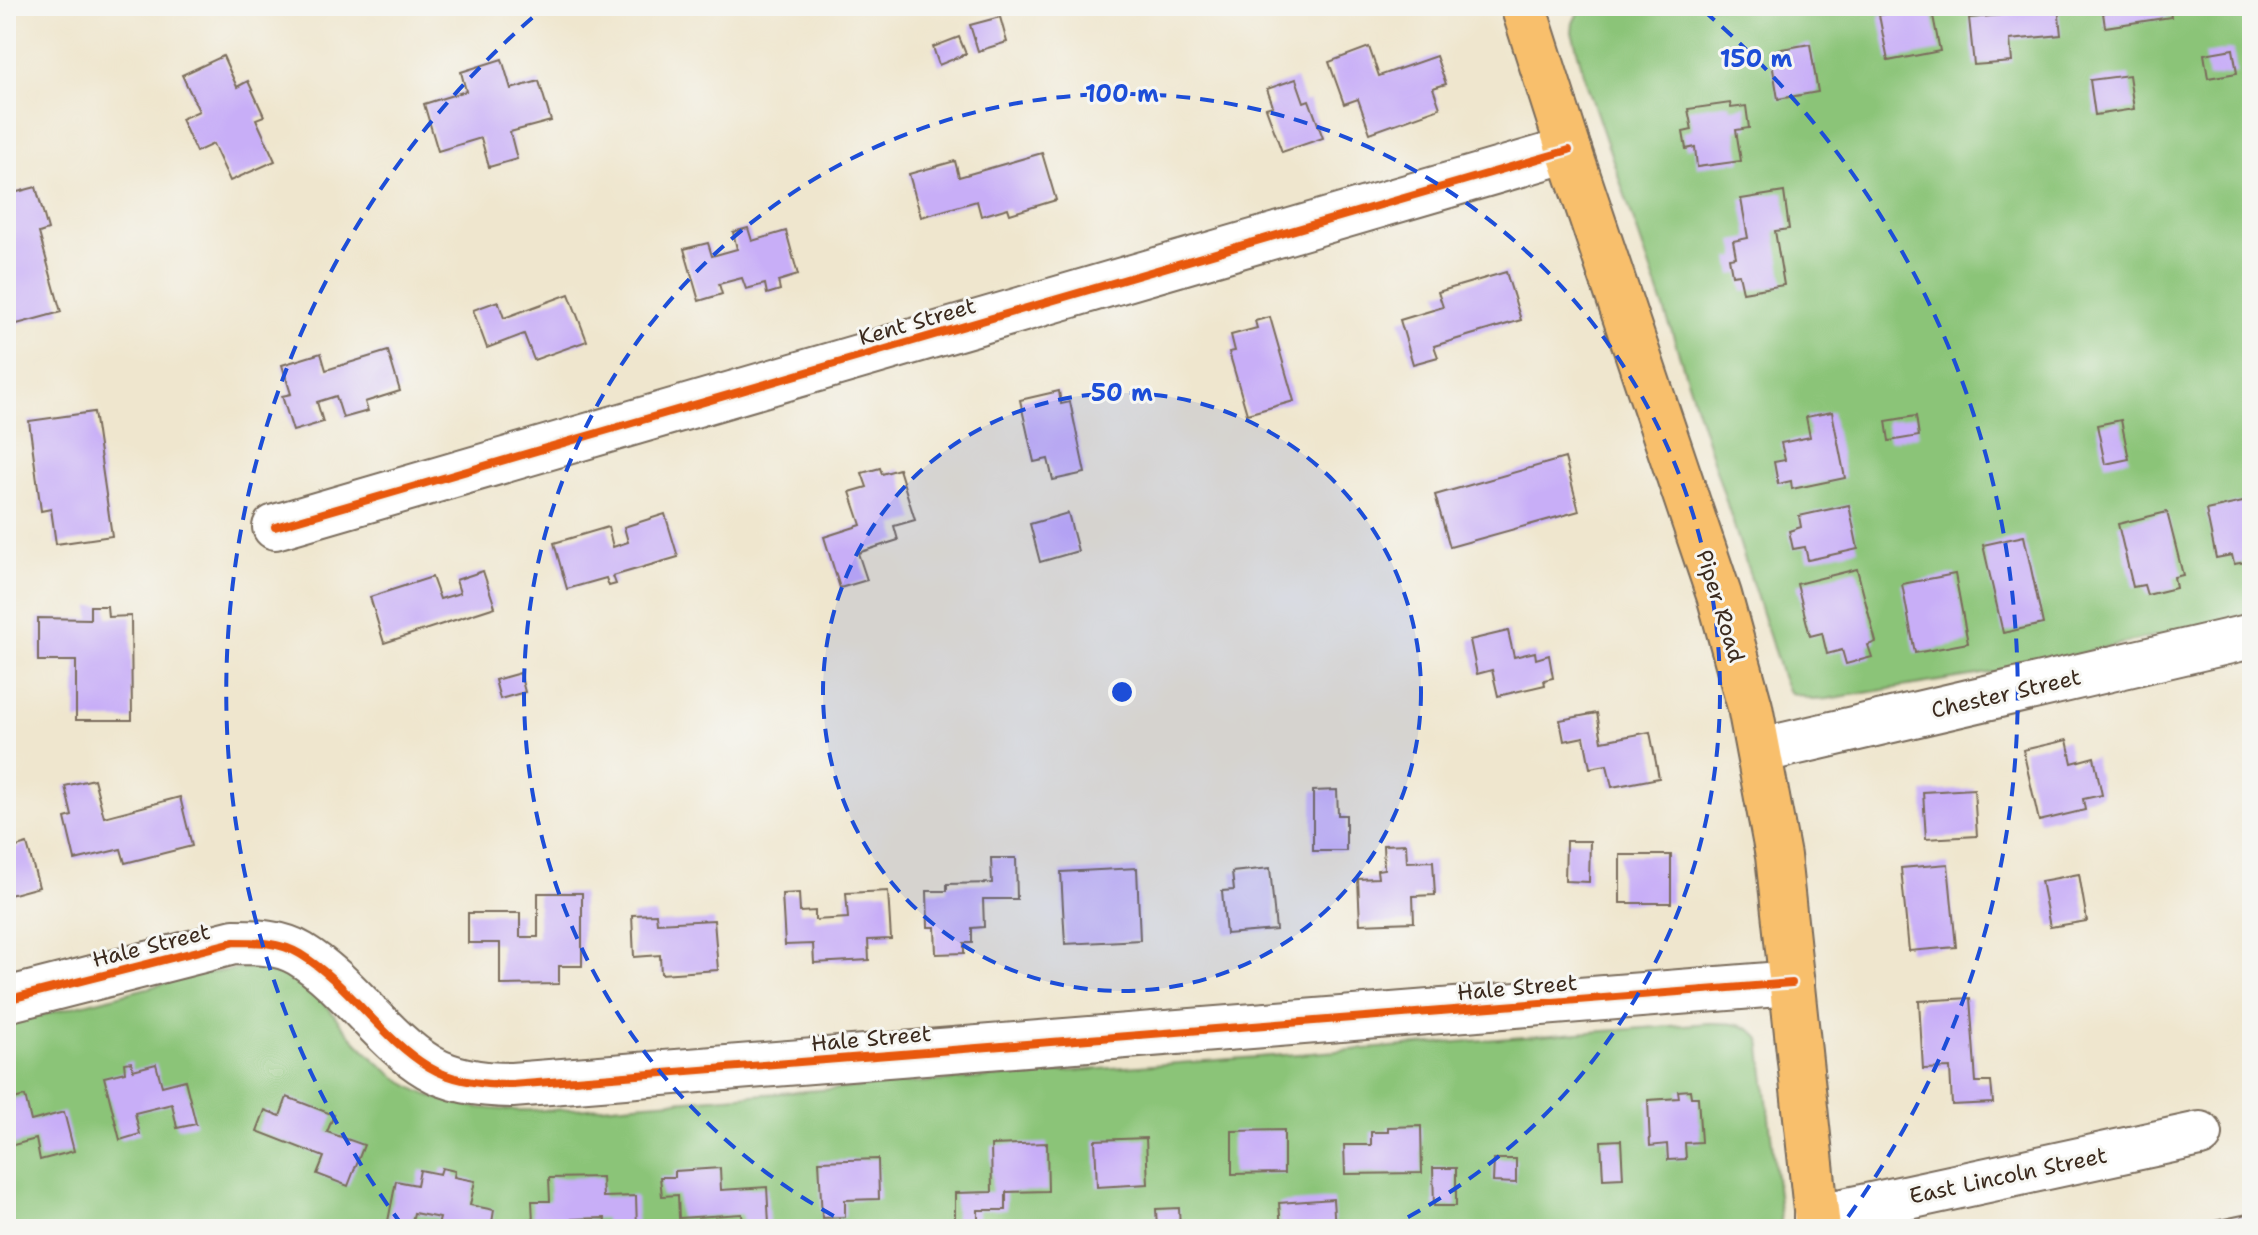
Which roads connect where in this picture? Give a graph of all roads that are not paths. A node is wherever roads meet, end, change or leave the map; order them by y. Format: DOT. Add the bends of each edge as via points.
graph roads {
  1 [pos="1523,6"];
  2 [pos="1569,150"];
  3 [pos="275,527"];
  4 [pos="2252,636"];
  5 [pos="1759,751"];
  6 [pos="1792,983"];
  7 [pos="6,1000"];
  8 [pos="2200,1134"];
  9 [pos="1817,1223"];
  1 -- 2 [label="main road, Piper Road"];
  2 -- 3 [label="street, Kent Street"];
  2 -- 5 [label="main road, Piper Road" via="1719,595"];
  4 -- 5 [label="street, Chester Street"];
  5 -- 6 [label="main road, Piper Road" via="1778,856"];
  6 -- 7 [label="street, Hale Street" via="512,1085 483,1085 430,1068 299,953 277,945 234,942"];
  6 -- 9 [label="main road, Piper Road"];
  8 -- 9 [label="street, East Lincoln Street"];
}
